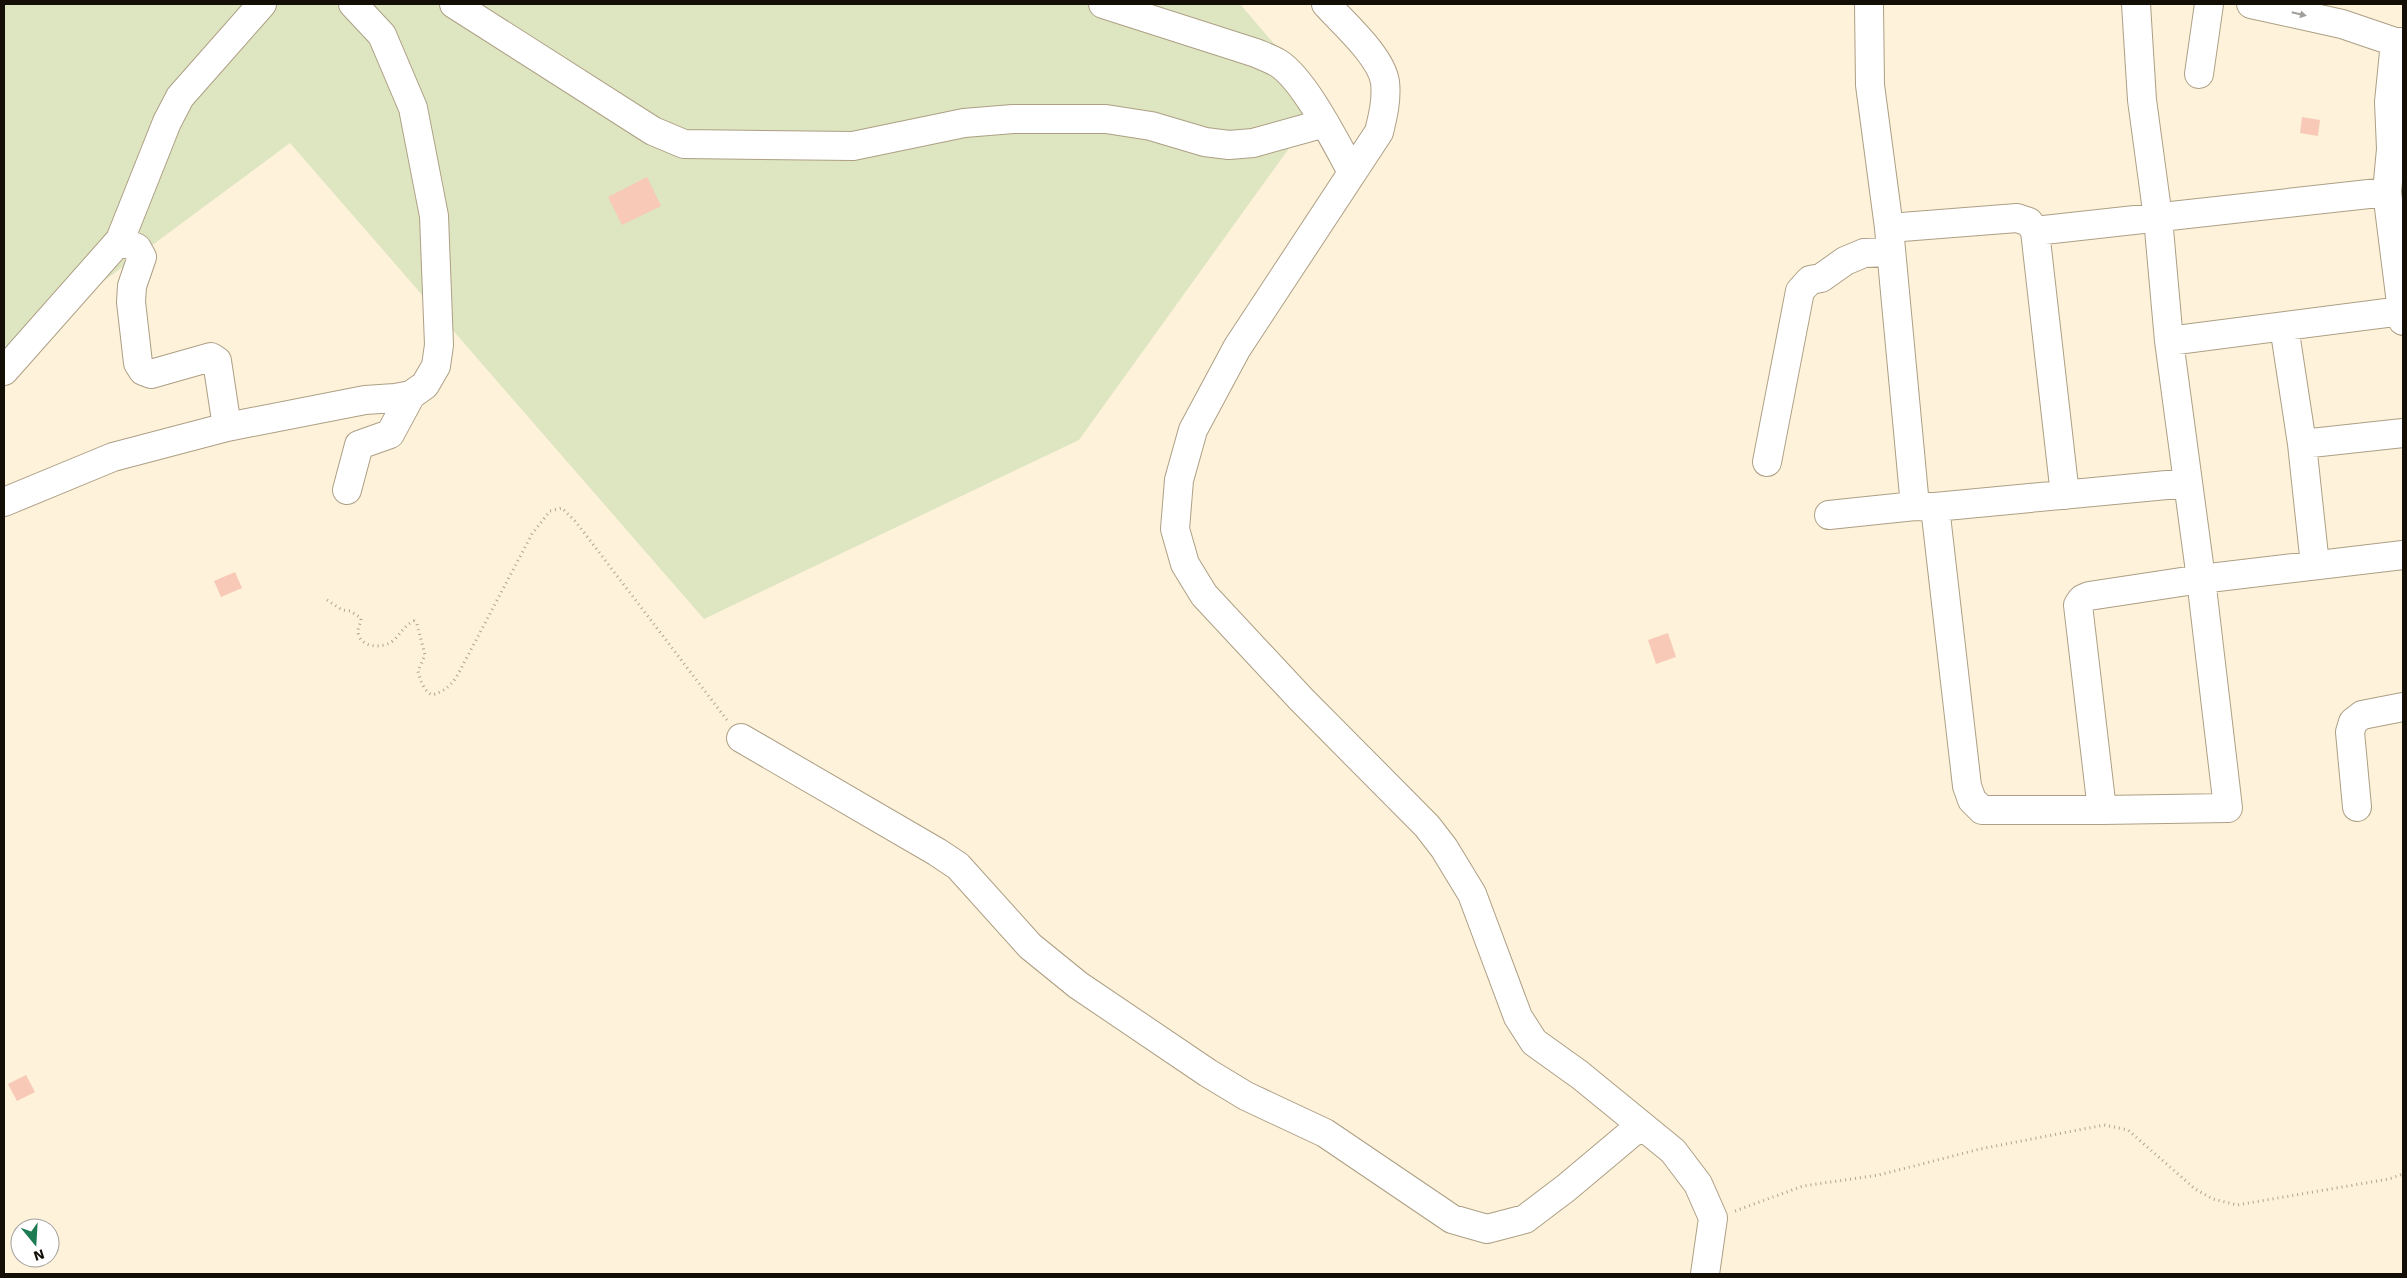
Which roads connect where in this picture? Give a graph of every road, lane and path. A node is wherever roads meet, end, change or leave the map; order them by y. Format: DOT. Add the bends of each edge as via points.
graph roads {
  1 [pos="262,4"];
  2 [pos="353,4"];
  3 [pos="454,4"];
  4 [pos="1102,4"];
  5 [pos="1326,4"];
  6 [pos="1870,4"];
  7 [pos="2136,4"];
  8 [pos="2209,4"];
  9 [pos="2251,4"];
  10 [pos="2399,42"];
  11 [pos="2199,74"];
  12 [pos="1325,123"];
  13 [pos="1352,172"];
  14 [pos="2388,192"];
  15 [pos="2158,218"];
  16 [pos="2035,231"];
  17 [pos="120,240"];
  18 [pos="1890,240"];
  19 [pos="2403,316"];
  20 [pos="2284,326"];
  21 [pos="2169,341"];
  22 [pos="4,371"];
  23 [pos="411,394"];
  24 [pos="227,427"];
  25 [pos="2403,432"];
  26 [pos="2302,444"];
  27 [pos="1767,462"];
  28 [pos="2188,483"];
  29 [pos="347,490"];
  30 [pos="2065,495"];
  31 [pos="4,502"];
  32 [pos="1925,507"];
  33 [pos="1829,515"];
  34 [pos="2403,554"];
  35 [pos="2315,565"];
  36 [pos="2202,579"];
  37 [pos="327,600"];
  38 [pos="2403,706"];
  39 [pos="741,738"];
  40 [pos="2357,807"];
  41 [pos="2102,810"];
  42 [pos="1641,1125"];
  43 [pos="2403,1174"];
  44 [pos="1713,1218"];
  45 [pos="1705,1274"];
  1 -- 17 [label="street" via="180,97"];
  2 -- 23 [label="street" via="382,35 413,108 434,216 439,345 436,366 425,385"];
  3 -- 12 [label="street" via="653,131 684,144 853,146 964,122 1106,119 1229,145 1253,143"];
  4 -- 12 [label="street" via="1278,63 1293,76"];
  5 -- 13 [label="street" via="1375,59 1385,81 1379,132"];
  6 -- 18 [label="street" via="1870,85"];
  7 -- 15 [label="street" via="2142,100"];
  8 -- 11 [label="street"];
  9 -- 10 [label="street, one-way" via="2342,24"];
  10 -- 14 [label="street" via="2389,102 2391,149"];
  12 -- 13 [label="street"];
  13 -- 42 [label="street" via="1237,348 1193,430 1179,480 1175,529 1185,564 1204,595 1427,826 1444,848 1472,894 1518,1017 1534,1042"];
  14 -- 15 [label="street"];
  14 -- 19 [label="street"];
  15 -- 16 [label="street"];
  15 -- 21 [label="street"];
  16 -- 18 [label="street" via="2029,222 2017,218"];
  16 -- 30 [label="street"];
  17 -- 22 [label="street"];
  17 -- 24 [label="street" via="137,248 142,258 132,286 131,302 138,363 142,371 151,374 211,357 217,361"];
  18 -- 27 [label="street" via="1845,261 1821,278 1810,280 1800,291"];
  18 -- 32 [label="street"];
  19 -- 20 [label="street"];
  20 -- 21 [label="street"];
  20 -- 26 [label="street"];
  21 -- 28 [label="street"];
  23 -- 24 [label="street"];
  23 -- 29 [label="street" via="390,434 359,445"];
  24 -- 31 [label="street" via="113,457"];
  25 -- 26 [label="street"];
  26 -- 35 [label="street"];
  28 -- 30 [label="street"];
  28 -- 36 [label="street"];
  30 -- 32 [label="street"];
  32 -- 33 [label="street"];
  32 -- 41 [label="street" via="1967,786 1972,800 1982,810"];
  34 -- 35 [label="street"];
  35 -- 36 [label="street"];
  36 -- 41 [label="street" via="2090,596 2082,598 2078,605"];
  36 -- 41 [label="street" via="2228,808"];
  37 -- 39 [label="path" via="361,618 357,629 359,638 366,645 392,642 414,621 425,655 418,671 419,677 427,693 439,693 456,678 532,534 550,511 562,508"];
  38 -- 40 [label="street" via="2362,715 2352,722 2350,732"];
  39 -- 42 [label="street" via="958,866 1030,946 1078,985 1208,1073 1246,1096 1325,1133 1452,1219 1487,1229 1525,1219"];
  42 -- 44 [label="street" via="1673,1151 1698,1184"];
  43 -- 44 [label="path" via="2237,1205 2213,1199 2195,1189 2128,1130 2104,1125 1980,1149 1879,1176 1803,1186"];
  44 -- 45 [label="street"];
}
